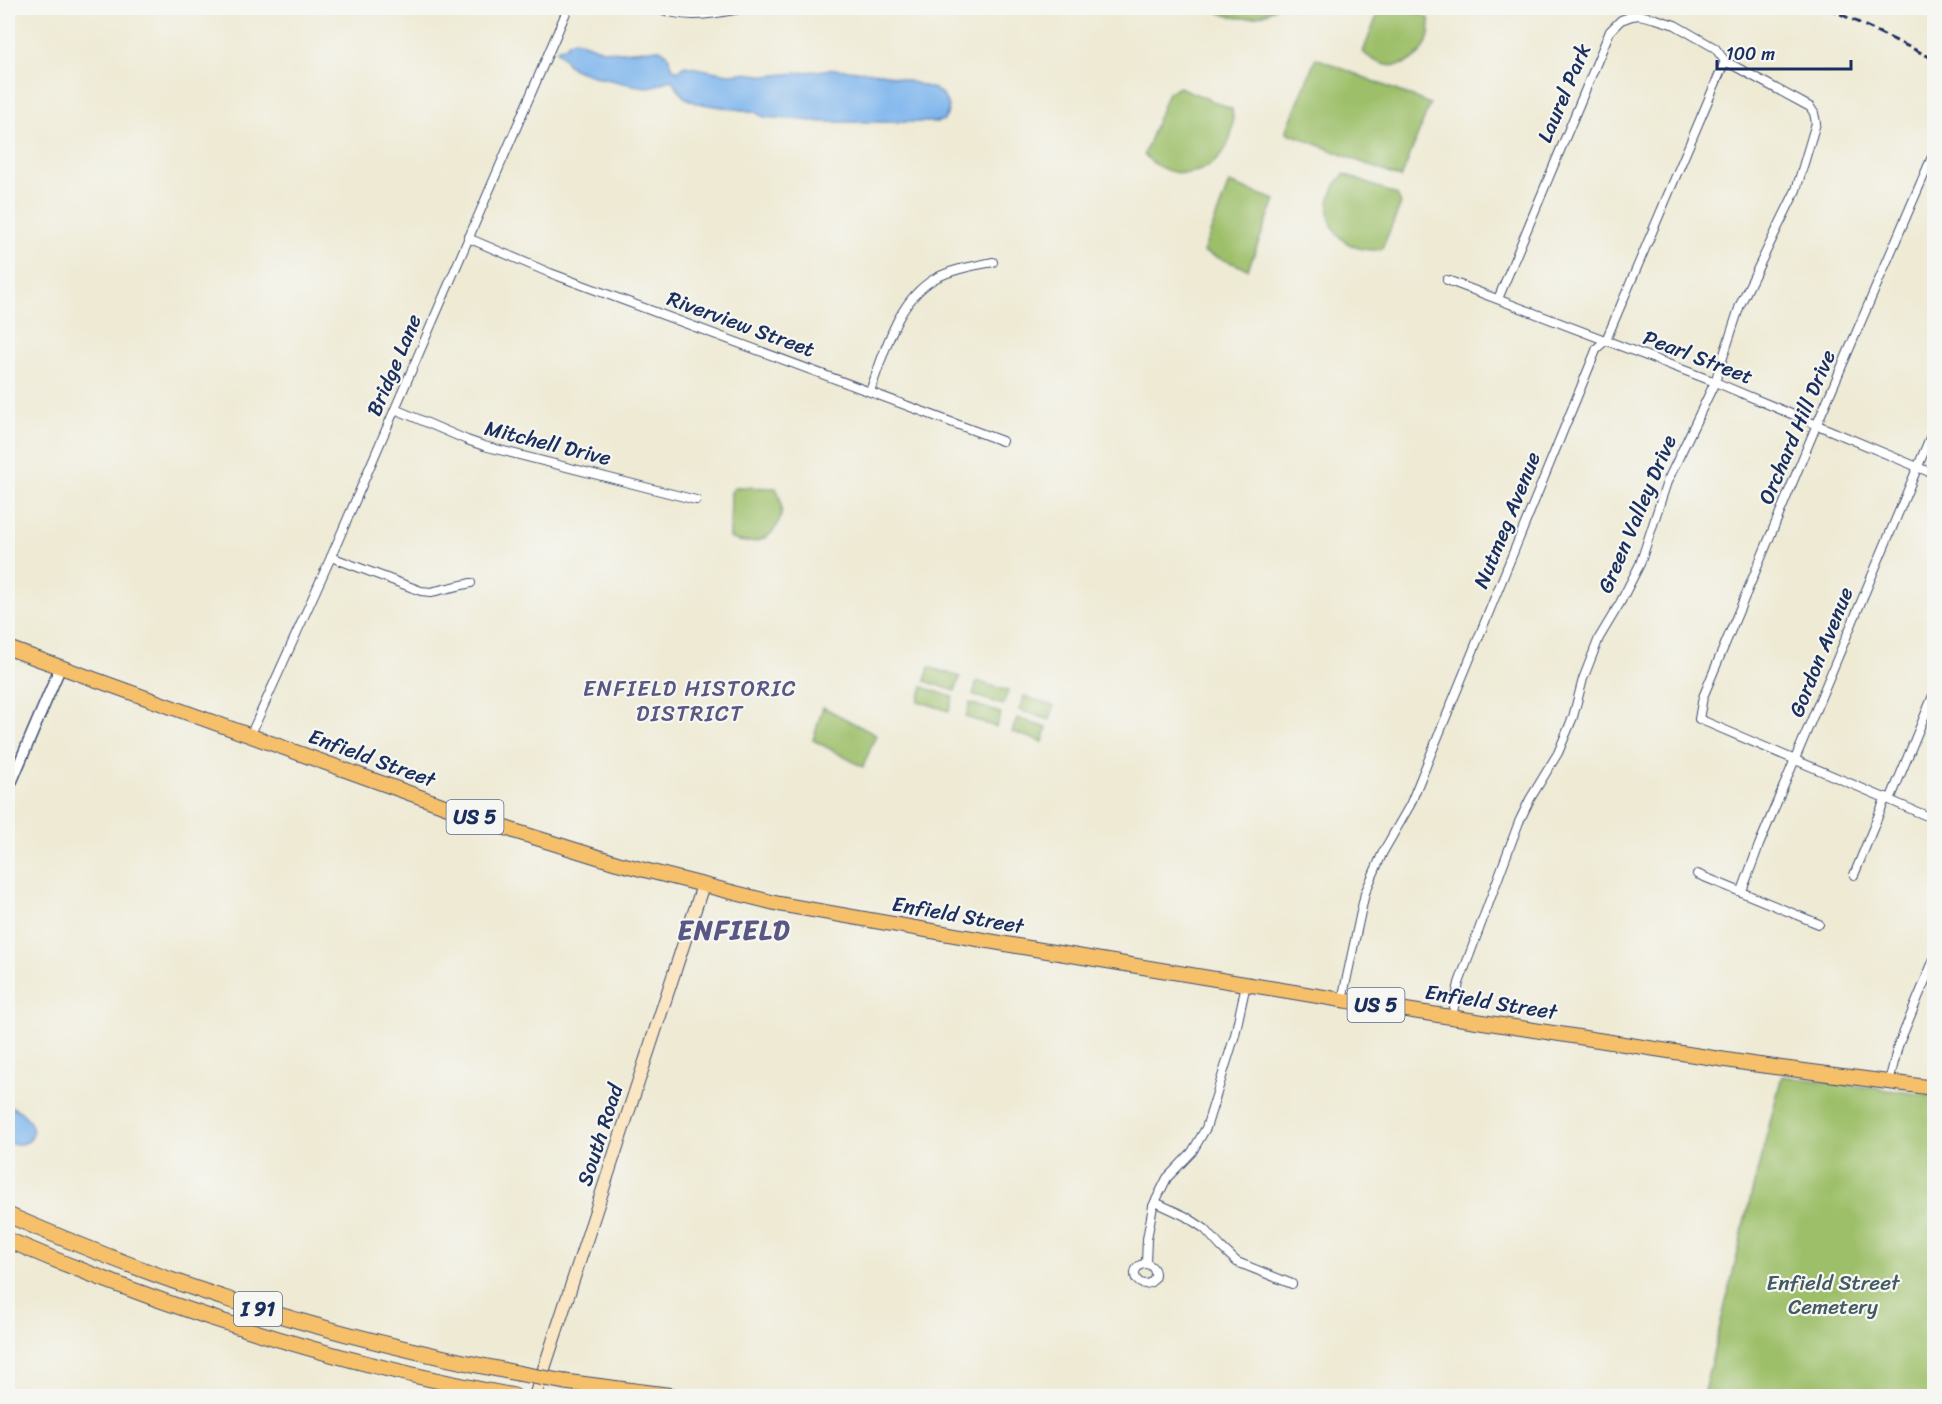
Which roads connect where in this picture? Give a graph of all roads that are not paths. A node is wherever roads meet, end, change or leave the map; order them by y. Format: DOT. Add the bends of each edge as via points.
graph roads {
  1 [pos="568,8"];
  2 [pos="657,8"];
  3 [pos="745,8"];
  4 [pos="1725,61"];
  5 [pos="1816,123"];
  6 [pos="1935,152"];
  7 [pos="468,238"];
  8 [pos="993,262"];
  9 [pos="1446,280"];
  10 [pos="1498,299"];
  11 [pos="1606,340"];
  12 [pos="1715,382"];
  13 [pos="870,391"];
  14 [pos="395,409"];
  15 [pos="1817,424"];
  16 [pos="1935,428"];
  17 [pos="1002,441"];
  18 [pos="1919,467"];
  19 [pos="1935,474"];
  20 [pos="696,500"];
  21 [pos="331,557"];
  22 [pos="471,583"];
  23 [pos="8,648"];
  24 [pos="60,668"];
  25 [pos="1935,693"];
  26 [pos="250,736"];
  27 [pos="1796,759"];
  28 [pos="8,790"];
  29 [pos="1888,799"];
  30 [pos="1935,819"];
  31 [pos="1697,874"];
  32 [pos="1854,875"];
  33 [pos="703,885"];
  34 [pos="1742,891"];
  35 [pos="1820,924"];
  36 [pos="1935,959"];
  37 [pos="1246,984"];
  38 [pos="1342,1000"];
  39 [pos="1452,1017"];
  40 [pos="1889,1082"];
  41 [pos="1935,1088"];
  42 [pos="1155,1202"];
  43 [pos="8,1215"];
  44 [pos="8,1240"];
  45 [pos="1146,1263"];
  46 [pos="1292,1284"];
  47 [pos="512,1396"];
  48 [pos="535,1396"];
  49 [pos="673,1396"];
  1 -- 7 [label="street, Bridge Lane"];
  2 -- 3 [label="street" via="690,16"];
  4 -- 5 [label="street, Laurel Park" via="1810,107"];
  4 -- 10 [label="street, Laurel Park" via="1715,48 1694,35 1656,19 1632,16 1615,25"];
  4 -- 11 [label="street, Nutmeg Avenue"];
  5 -- 12 [label="street, Green Valley Drive" via="1796,190 1740,305"];
  6 -- 15 [label="street, Orchard Hill Drive"];
  7 -- 13 [label="street, Riverview Street" via="542,270"];
  7 -- 14 [label="street, Bridge Lane"];
  8 -- 13 [label="street" via="936,278 918,291 905,306"];
  9 -- 10 [label="street, Pearl Street"];
  10 -- 11 [label="street, Pearl Street"];
  11 -- 12 [label="street, Pearl Street"];
  11 -- 38 [label="street, Nutmeg Avenue" via="1592,359 1410,805 1365,893"];
  12 -- 15 [label="street, Pearl Street"];
  12 -- 39 [label="street, Green Valley Drive" via="1674,465 1640,564 1590,659 1558,753 1519,822 1459,983"];
  13 -- 17 [label="street, Riverview Street"];
  14 -- 20 [label="street, Mitchell Drive" via="484,446"];
  14 -- 21 [label="street, Bridge Lane"];
  15 -- 18 [label="street, Pearl Street"];
  15 -- 27 [label="street, Orchard Hill Drive" via="1703,697 1699,719"];
  16 -- 18 [label="street, Gordon Avenue"];
  18 -- 19 [label="street, Pearl Street"];
  18 -- 27 [label="street, Gordon Avenue"];
  21 -- 22 [label="street" via="421,591"];
  21 -- 26 [label="street, Bridge Lane"];
  23 -- 24 [label="main road, Enfield Street / US 5"];
  24 -- 26 [label="main road, Enfield Street / US 5"];
  24 -- 28 [label="street"];
  25 -- 29 [label="street"];
  26 -- 33 [label="main road, Enfield Street / US 5" via="514,831"];
  27 -- 29 [label="street"];
  27 -- 34 [label="street, Gordon Avenue"];
  29 -- 30 [label="street"];
  29 -- 32 [label="street"];
  31 -- 34 [label="street"];
  33 -- 37 [label="main road, Enfield Street / US 5" via="828,914"];
  33 -- 48 [label="main road, South Road"];
  34 -- 35 [label="street"];
  36 -- 40 [label="street" via="1898,1046"];
  37 -- 38 [label="main road, Enfield Street / US 5"];
  37 -- 42 [label="street" via="1235,1035 1206,1128 1192,1152 1167,1178"];
  38 -- 39 [label="main road, Enfield Street / US 5"];
  39 -- 40 [label="main road, Enfield Street / US 5"];
  40 -- 41 [label="main road, Enfield Street / US 5"];
  42 -- 45 [label="street"];
  42 -- 46 [label="street" via="1205,1229 1237,1262"];
  43 -- 49 [label="highway, I 91, bridge" via="147,1271 277,1315 517,1373"];
  44 -- 47 [label="highway, I 91" via="139,1293 245,1329 383,1368"];
}
